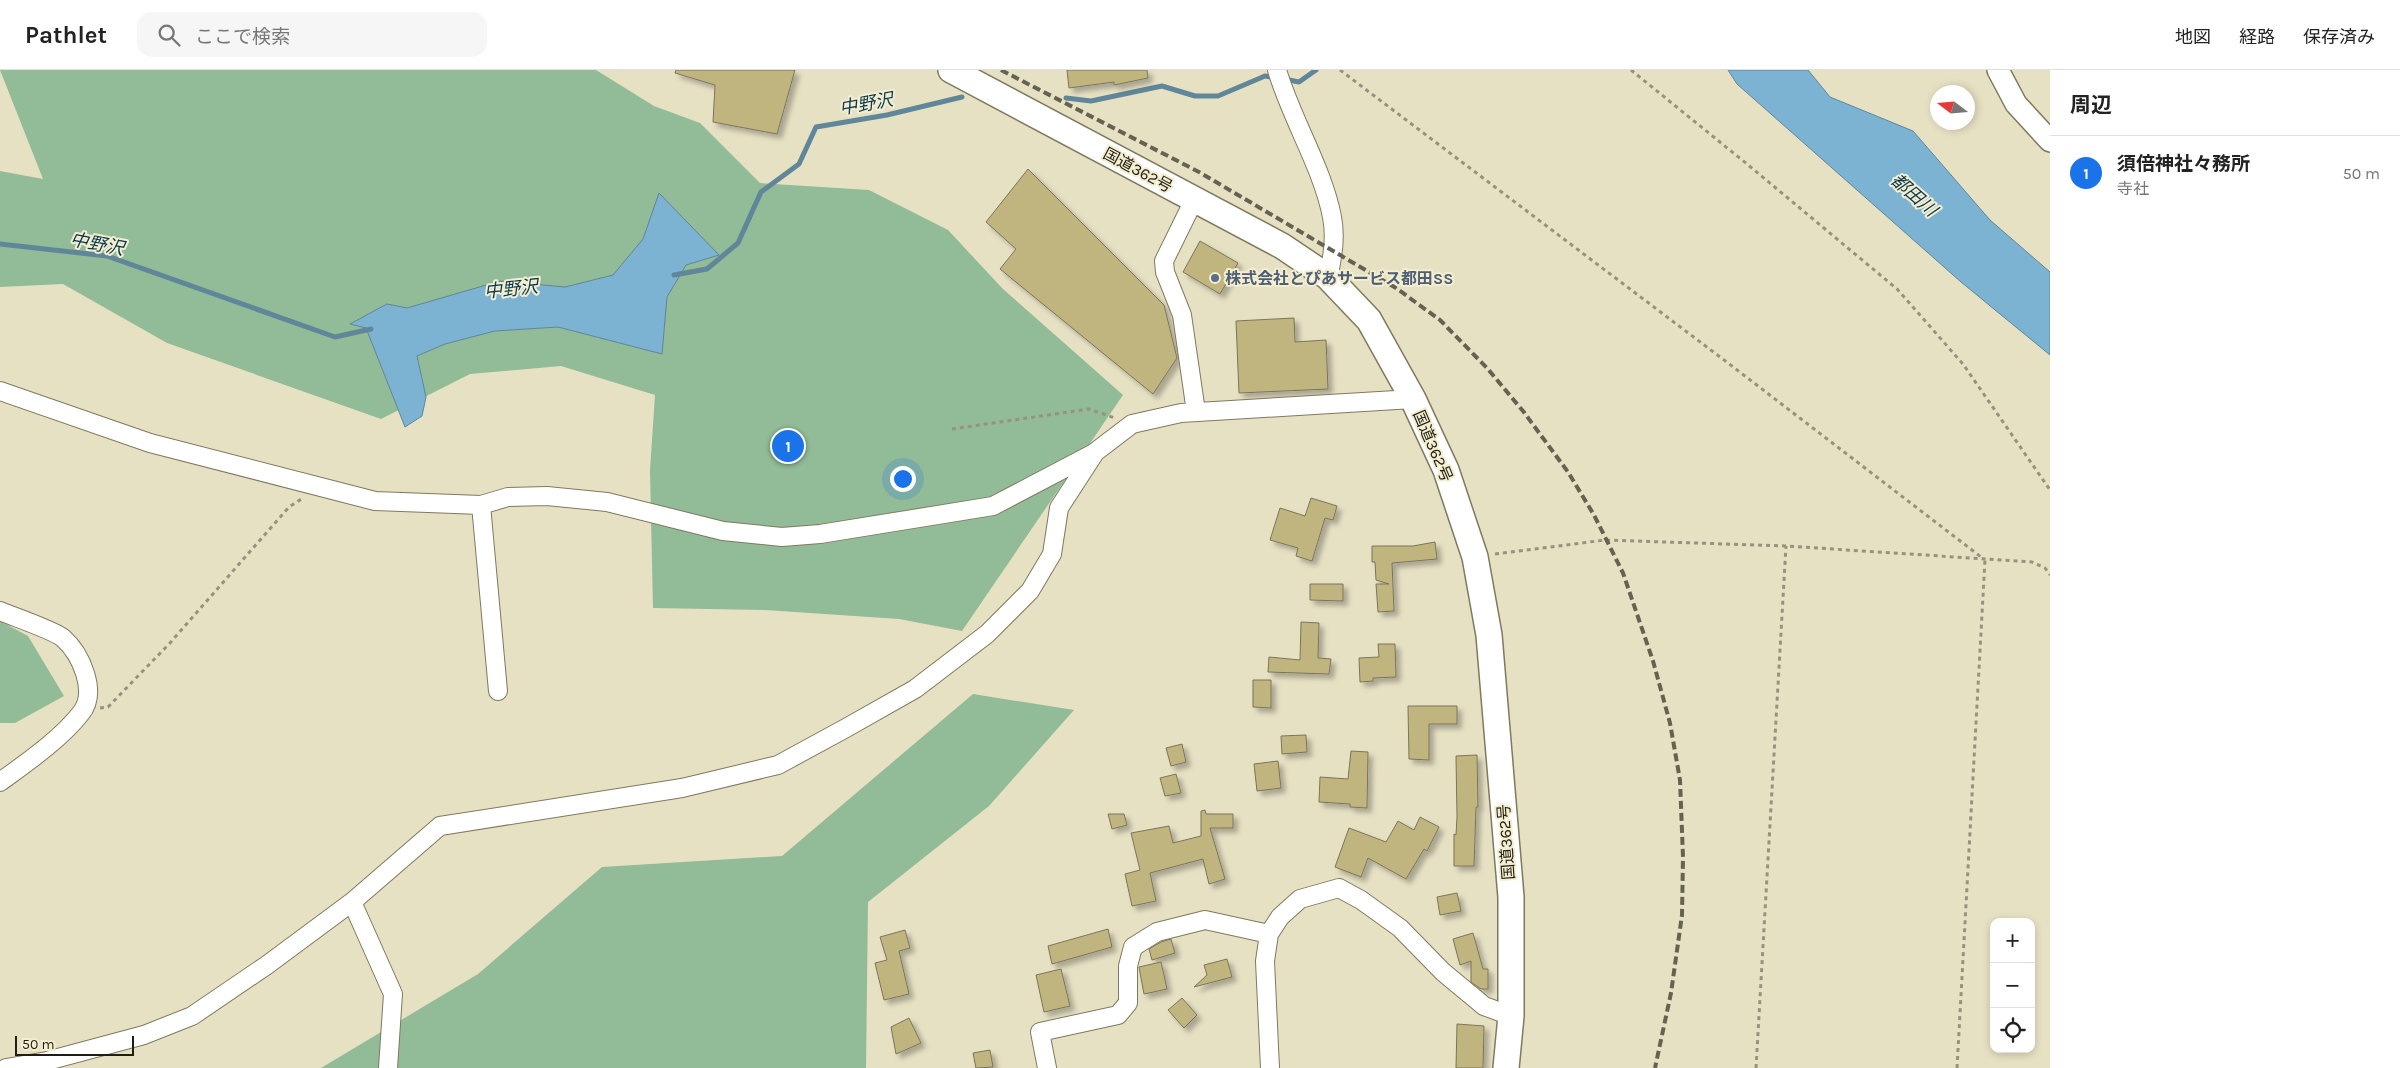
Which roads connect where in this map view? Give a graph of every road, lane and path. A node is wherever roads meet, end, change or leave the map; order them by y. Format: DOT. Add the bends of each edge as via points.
graph roads {
  1 [pos="951,70"];
  2 [pos="1277,70"];
  3 [pos="1340,70"];
  4 [pos="1631,70"];
  5 [pos="1998,70"];
  6 [pos="2050,141"];
  7 [pos="1194,200"];
  8 [pos="1328,277"];
  9 [pos="0,391"];
  10 [pos="1413,399"];
  11 [pos="1196,412"];
  12 [pos="1132,424"];
  13 [pos="952,429"];
  14 [pos="1094,453"];
  15 [pos="322,486"];
  16 [pos="2050,490"];
  17 [pos="481,505"];
  18 [pos="1786,546"];
  19 [pos="1474,557"];
  20 [pos="1985,560"];
  21 [pos="2050,575"];
  22 [pos="0,611"];
  23 [pos="498,691"];
  24 [pos="82,712"];
  25 [pos="0,782"];
  26 [pos="352,902"];
  27 [pos="1269,934"];
  28 [pos="1511,1016"];
  29 [pos="6,1068"];
  30 [pos="388,1068"];
  31 [pos="1047,1068"];
  32 [pos="1270,1068"];
  33 [pos="1506,1068"];
  34 [pos="1756,1068"];
  35 [pos="1958,1068"];
  1 -- 7 [label="highway, 国道362号"];
  2 -- 8 [label="street" via="1332,217 1334,253"];
  3 -- 20 [label="path"];
  4 -- 16 [label="path" via="1897,289 1963,364"];
  5 -- 6 [label="main road" via="2016,104"];
  7 -- 8 [label="highway, 国道362号" via="1282,246"];
  7 -- 11 [label="street" via="1164,261 1182,315"];
  8 -- 10 [label="highway, 国道362号" via="1369,320"];
  9 -- 15 [label="street" via="150,443"];
  10 -- 11 [label="street"];
  10 -- 19 [label="highway, 国道362号" via="1446,470"];
  11 -- 12 [label="street"];
  12 -- 13 [label="path" via="1089,409"];
  12 -- 14 [label="street"];
  14 -- 17 [label="street" via="993,506 820,534 782,537 723,531 607,502 547,496 508,497"];
  14 -- 26 [label="street" via="1059,508 1052,554 1030,591 987,634 915,689 778,765 682,788 440,826"];
  15 -- 17 [label="street" via="375,501"];
  15 -- 24 [label="path" via="289,507 170,643 108,706"];
  17 -- 23 [label="street"];
  18 -- 19 [label="path" via="1605,540"];
  18 -- 20 [label="path"];
  18 -- 34 [label="path"];
  19 -- 28 [label="highway, 国道362号" via="1489,635 1511,897"];
  20 -- 21 [label="path" via="2032,562 2045,568"];
  20 -- 35 [label="path"];
  22 -- 24 [label="street" via="62,638 84,665 88,679"];
  24 -- 25 [label="street" via="36,756"];
  26 -- 29 [label="street" via="192,1016 124,1040 47,1061"];
  26 -- 30 [label="street" via="393,994"];
  27 -- 28 [label="street" via="1280,917 1300,899 1339,888 1400,928 1484,1006"];
  27 -- 31 [label="street" via="1205,920 1156,932 1133,947 1128,966 1128,1003 1118,1015 1040,1032"];
  27 -- 32 [label="street" via="1265,961"];
  28 -- 33 [label="highway, 国道362号"];
}
